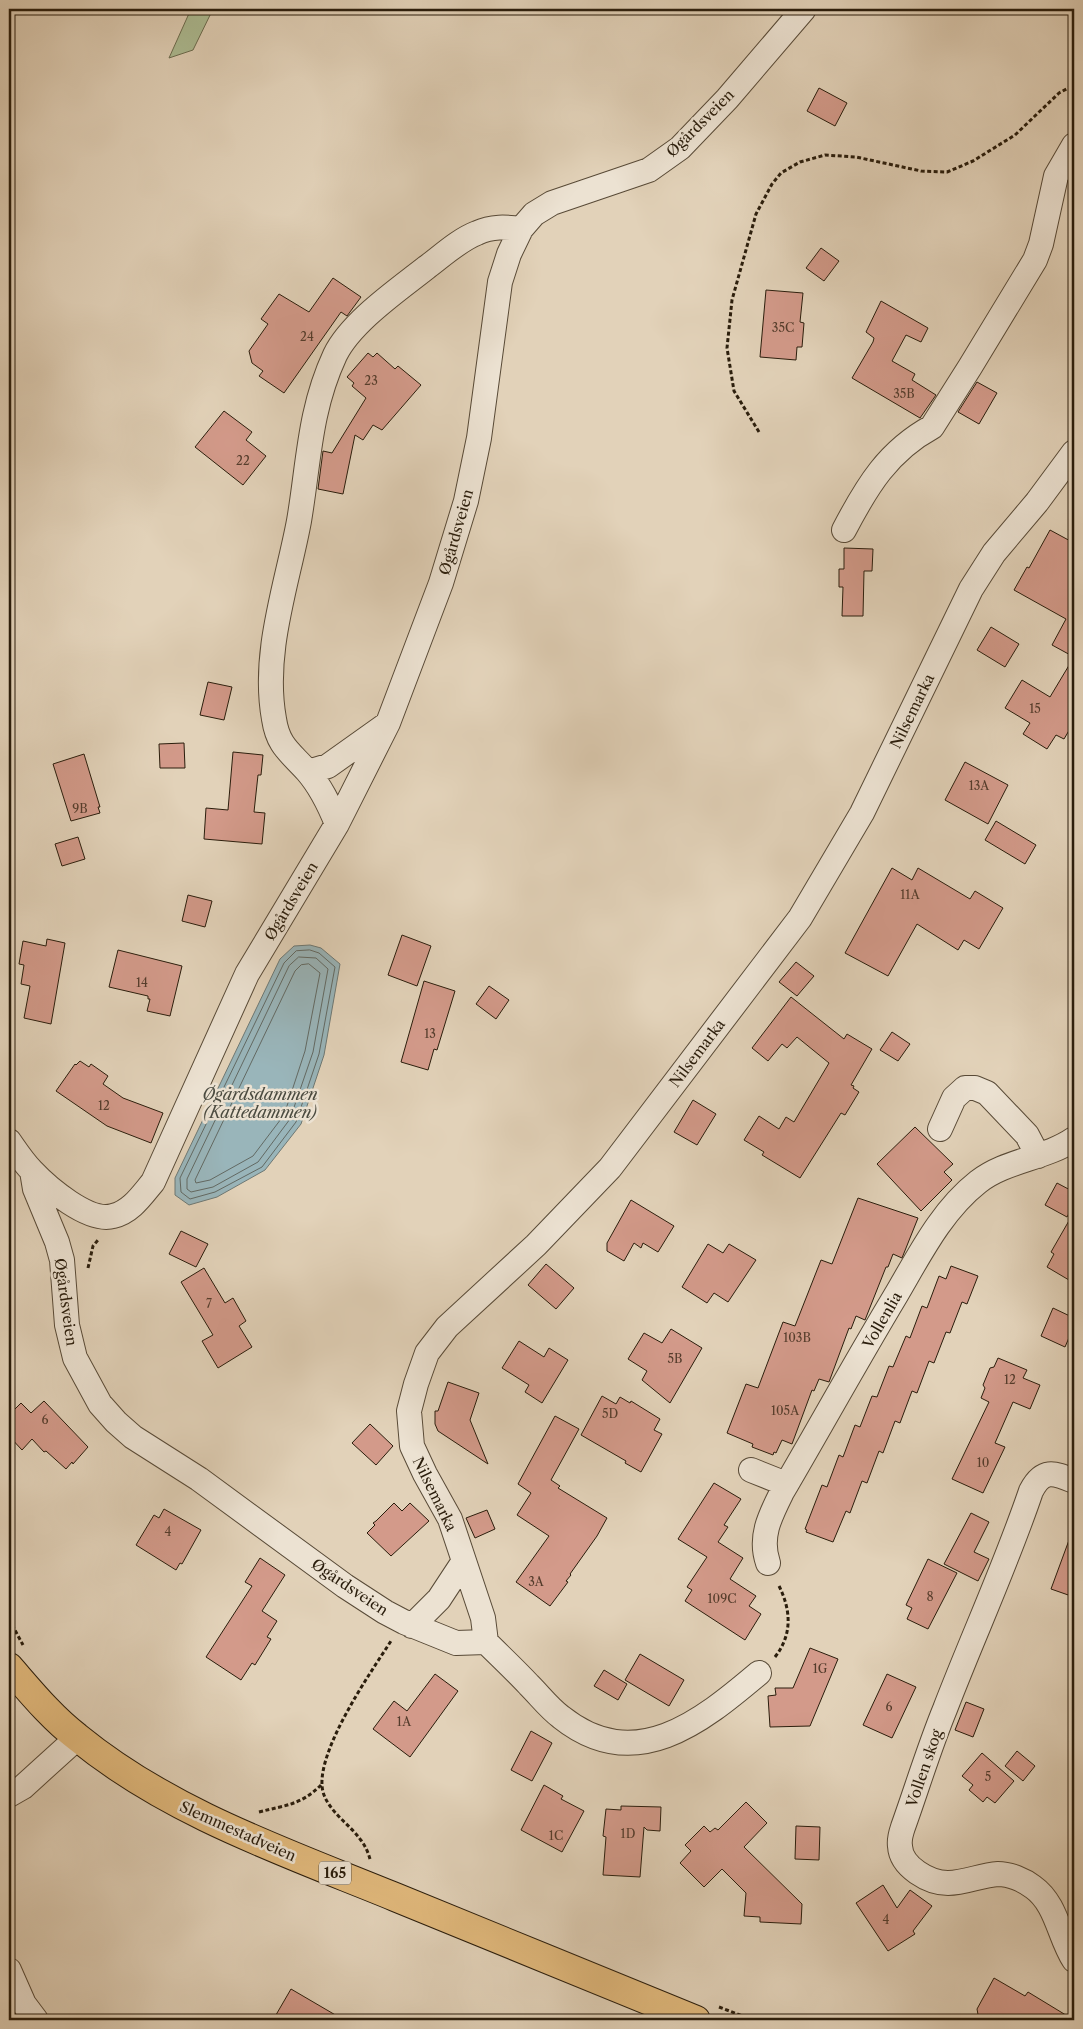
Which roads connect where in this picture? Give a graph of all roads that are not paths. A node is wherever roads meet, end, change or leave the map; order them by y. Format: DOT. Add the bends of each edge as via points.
graph roads {
  1 [pos="804,9"];
  2 [pos="1074,145"];
  3 [pos="521,229"];
  4 [pos="1074,452"];
  5 [pos="844,530"];
  6 [pos="388,723"];
  7 [pos="308,772"];
  8 [pos="337,824"];
  9 [pos="940,1129"];
  10 [pos="1074,1139"];
  11 [pos="9,1140"];
  12 [pos="1038,1156"];
  13 [pos="32,1171"];
  14 [pos="751,1470"];
  15 [pos="1074,1481"];
  16 [pos="786,1484"];
  17 [pos="464,1561"];
  18 [pos="768,1563"];
  19 [pos="408,1624"];
  20 [pos="486,1642"];
  21 [pos="16,1656"];
  22 [pos="759,1673"];
  23 [pos="77,1738"];
  24 [pos="9,1795"];
  25 [pos="1074,1960"];
  26 [pos="9,1970"];
  27 [pos="36,2020"];
  28 [pos="696,2020"];
  1 -- 3 [label="street, Øgårdsveien" via="680,148 649,170 552,203 534,214"];
  2 -- 5 [label="street" via="1056,176 1041,244 1024,280 932,427 916,436 884,464"];
  3 -- 6 [label="street, Øgårdsveien" via="508,254 500,282 479,438 466,501 441,583"];
  3 -- 7 [label="street" via="500,227 477,233 451,248 381,303 350,334 327,375 315,411 299,519 273,648 271,687 278,739"];
  4 -- 17 [label="street, Nilsemarka" via="994,553 972,589 862,813 800,918 610,1168 536,1245 447,1327 427,1353 409,1411 412,1446 450,1519"];
  6 -- 7 [label="street" via="328,766"];
  6 -- 8 [label="street, Øgårdsveien"];
  7 -- 8 [label="street" via="327,799"];
  8 -- 13 [label="street, Øgårdsveien" via="247,974 153,1182 135,1204 112,1217 87,1214 66,1201"];
  9 -- 12 [label="street" via="954,1098 965,1088 975,1088 987,1093 1026,1134"];
  10 -- 12 [label="street, Vollenlia"];
  11 -- 13 [label="street"];
  12 -- 16 [label="street, Vollenlia" via="990,1174 951,1209 898,1291"];
  13 -- 19 [label="street, Øgårdsveien" via="35,1189 62,1260 67,1325 75,1358 108,1414 133,1437 199,1479 351,1590"];
  14 -- 16 [label="street"];
  15 -- 25 [label="street, Vollen skog" via="1047,1474 1031,1490 1004,1567 947,1702 903,1827 900,1847 911,1867 934,1880 950,1883 1000,1874 1033,1887 1048,1903"];
  16 -- 18 [label="street, Vollenlia" via="765,1531 763,1542"];
  17 -- 19 [label="street" via="439,1599"];
  17 -- 20 [label="street, Nilsemarka" via="483,1618"];
  19 -- 20 [label="street" via="456,1643"];
  20 -- 22 [label="street" via="570,1724 621,1743 647,1742 683,1730 709,1714"];
  21 -- 23 [label="main road, Slemmestadveien / 165" via="48,1710"];
  23 -- 24 [label="street" via="23,1787"];
  23 -- 28 [label="main road, Slemmestadveien / 165" via="152,1789 227,1828"];
  26 -- 27 [label="street" via="24,2004"];
}
